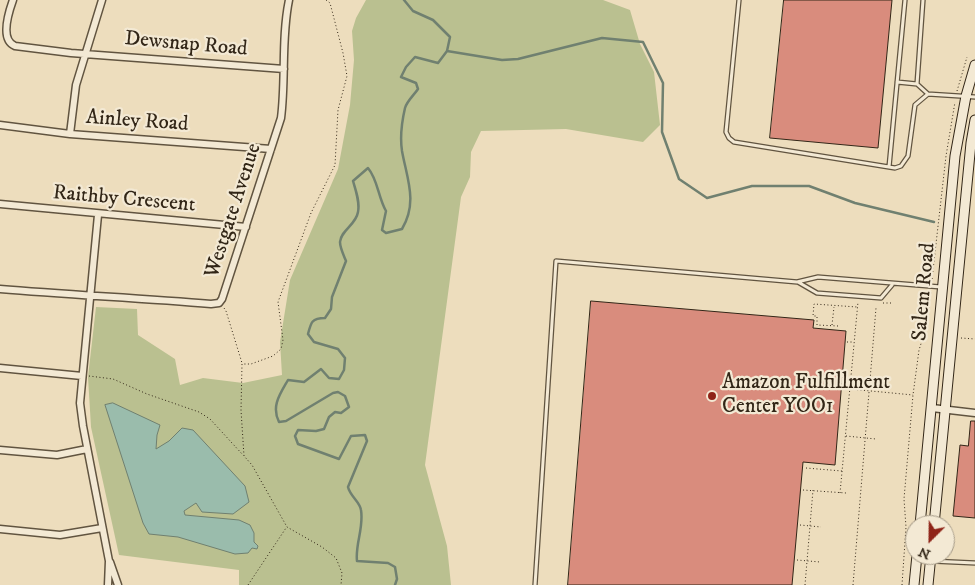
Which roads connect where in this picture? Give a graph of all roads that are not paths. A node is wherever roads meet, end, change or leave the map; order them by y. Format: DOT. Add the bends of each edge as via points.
graph roads {
  1 [pos="12,0"];
  2 [pos="102,0"];
  3 [pos="290,0"];
  4 [pos="739,0"];
  5 [pos="904,0"];
  6 [pos="923,0"];
  7 [pos="86,54"];
  8 [pos="975,64"];
  9 [pos="284,69"];
  10 [pos="897,82"];
  11 [pos="917,84"];
  12 [pos="928,94"];
  13 [pos="971,97"];
  14 [pos="975,120"];
  15 [pos="0,125"];
  16 [pos="70,134"];
  17 [pos="271,149"];
  18 [pos="889,167"];
  19 [pos="0,204"];
  20 [pos="98,214"];
  21 [pos="246,227"];
  22 [pos="797,282"];
  23 [pos="893,284"];
  24 [pos="943,287"];
  25 [pos="0,288"];
  26 [pos="90,295"];
  27 [pos="0,368"];
  28 [pos="82,376"];
  29 [pos="932,408"];
  30 [pos="945,410"];
  31 [pos="975,413"];
  32 [pos="0,450"];
  33 [pos="87,450"];
  34 [pos="921,515"];
  35 [pos="935,515"];
  36 [pos="102,528"];
  37 [pos="0,529"];
  38 [pos="109,561"];
  39 [pos="955,561"];
  40 [pos="975,563"];
  41 [pos="916,565"];
  42 [pos="930,565"];
  43 [pos="108,585"];
  44 [pos="118,585"];
  45 [pos="535,585"];
  46 [pos="914,585"];
  47 [pos="928,585"];
  1 -- 7 [label="street, Dewsnap Road" via="4,32 5,40 10,44"];
  2 -- 7 [label="street"];
  3 -- 9 [label="street, Westgate Avenue" via="285,28"];
  4 -- 18 [label="lane" via="726,132 729,138 734,142"];
  5 -- 10 [label="lane"];
  6 -- 11 [label="lane"];
  7 -- 9 [label="street, Dewsnap Road"];
  7 -- 16 [label="street" via="76,85"];
  8 -- 13 [label="main road, Salem Road"];
  9 -- 17 [label="street, Westgate Avenue" via="281,118"];
  10 -- 11 [label="lane"];
  10 -- 18 [label="lane"];
  11 -- 12 [label="lane"];
  12 -- 13 [label="lane"];
  12 -- 18 [label="lane" via="915,105 908,156 901,166"];
  13 -- 24 [label="main road, Salem Road" via="955,156"];
  14 -- 30 [label="main road, Salem Road"];
  15 -- 16 [label="street, Ainley Road"];
  16 -- 17 [label="street, Ainley Road"];
  17 -- 21 [label="street, Westgate Avenue"];
  19 -- 20 [label="street, Raithby Crescent"];
  20 -- 21 [label="street, Raithby Crescent"];
  20 -- 26 [label="street"];
  21 -- 26 [label="street, Westgate Avenue" via="219,303"];
  22 -- 23 [label="lane" via="818,277"];
  22 -- 23 [label="lane" via="817,292 881,298"];
  22 -- 45 [label="lane" via="556,261"];
  23 -- 24 [label="lane"];
  24 -- 29 [label="main road, Salem Road"];
  25 -- 26 [label="street, Westgate Avenue"];
  26 -- 28 [label="street"];
  27 -- 28 [label="street"];
  28 -- 33 [label="street" via="80,415"];
  29 -- 30 [label="street"];
  29 -- 34 [label="main road, Salem Road"];
  30 -- 31 [label="street"];
  30 -- 35 [label="main road, Salem Road"];
  32 -- 33 [label="street" via="57,455"];
  33 -- 36 [label="street"];
  36 -- 37 [label="street" via="60,535"];
  36 -- 38 [label="street"];
  38 -- 43 [label="street"];
  38 -- 44 [label="street"];
  39 -- 40 [label="lane"];
  41 -- 46 [label="main road"];
  42 -- 47 [label="main road"];
}
